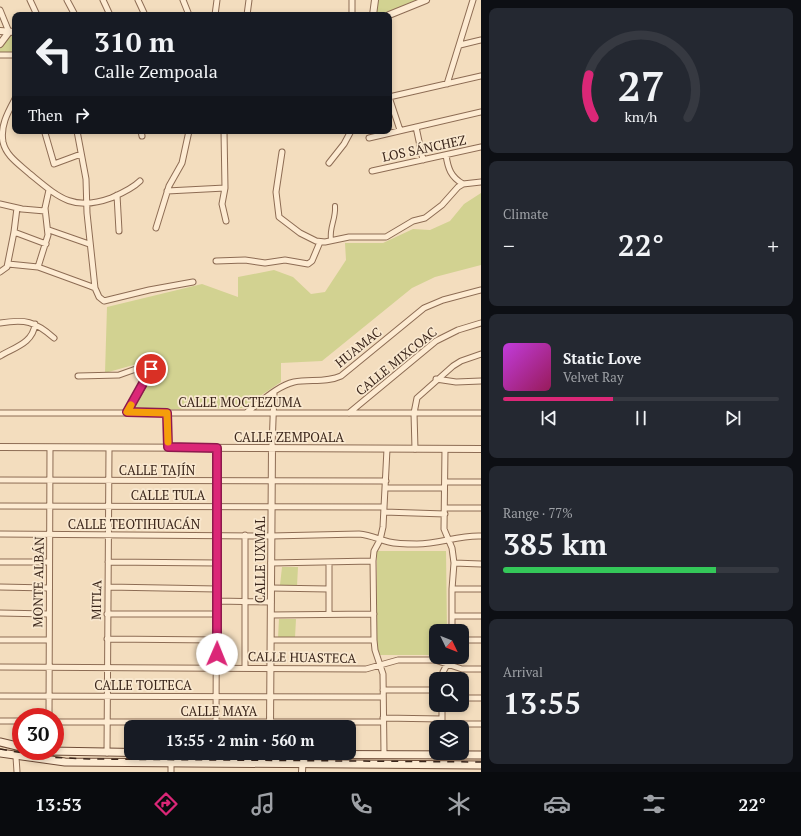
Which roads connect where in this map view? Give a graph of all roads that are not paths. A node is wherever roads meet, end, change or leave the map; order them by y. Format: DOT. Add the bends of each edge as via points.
graph roads {
  1 [pos="30,0"];
  2 [pos="67,0"];
  3 [pos="103,0"];
  4 [pos="138,0"];
  5 [pos="183,0"];
  6 [pos="217,0"];
  7 [pos="249,0"];
  8 [pos="352,0"];
  9 [pos="375,0"];
  10 [pos="426,0"];
  11 [pos="473,0"];
  12 [pos="0,10"];
  13 [pos="36,12"];
  14 [pos="73,12"];
  15 [pos="109,12"];
  16 [pos="144,12"];
  17 [pos="188,12"];
  18 [pos="215,12"];
  19 [pos="247,12"];
  20 [pos="352,12"];
  21 [pos="373,12"];
  22 [pos="392,14"];
  23 [pos="0,31"];
  24 [pos="12,32"];
  25 [pos="481,40"];
  26 [pos="0,44"];
  27 [pos="460,45"];
  28 [pos="0,55"];
  29 [pos="12,55"];
  30 [pos="481,76"];
  31 [pos="447,84"];
  32 [pos="392,96"];
  33 [pos="12,106"];
  34 [pos="392,106"];
  35 [pos="481,112"];
  36 [pos="416,127"];
  37 [pos="400,130"];
  38 [pos="392,132"];
  39 [pos="45,134"];
  40 [pos="78,134"];
  41 [pos="188,134"];
  42 [pos="224,134"];
  43 [pos="349,134"];
  44 [pos="385,134"];
  45 [pos="370,138"];
  46 [pos="481,147"];
  47 [pos="282,152"];
  48 [pos="81,154"];
  49 [pos="446,156"];
  50 [pos="423,160"];
  51 [pos="329,163"];
  52 [pos="372,171"];
  53 [pos="140,181"];
  54 [pos="481,182"];
  55 [pos="463,184"];
  56 [pos="224,188"];
  57 [pos="49,190"];
  58 [pos="167,191"];
  59 [pos="117,195"];
  60 [pos="0,204"];
  61 [pos="86,204"];
  62 [pos="335,206"];
  63 [pos="17,208"];
  64 [pos="46,211"];
  65 [pos="226,221"];
  66 [pos="156,228"];
  67 [pos="49,230"];
  68 [pos="119,231"];
  69 [pos="14,232"];
  70 [pos="331,240"];
  71 [pos="320,242"];
  72 [pos="46,244"];
  73 [pos="90,244"];
  74 [pos="216,261"];
  75 [pos="8,264"];
  76 [pos="38,267"];
  77 [pos="0,272"];
  78 [pos="193,282"];
  79 [pos="95,288"];
  80 [pos="481,290"];
  81 [pos="0,323"];
  82 [pos="35,324"];
  83 [pos="481,324"];
  84 [pos="54,338"];
  85 [pos="481,354"];
  86 [pos="0,356"];
  87 [pos="78,376"];
  88 [pos="436,379"];
  89 [pos="481,381"];
  90 [pos="274,393"];
  91 [pos="127,412"];
  92 [pos="0,413"];
  93 [pos="167,413"];
  94 [pos="247,413"];
  95 [pos="349,413"];
  96 [pos="414,413"];
  97 [pos="481,413"];
  98 [pos="273,414"];
  99 [pos="0,447"];
  100 [pos="168,447"];
  101 [pos="272,447"];
  102 [pos="50,448"];
  103 [pos="109,448"];
  104 [pos="217,448"];
  105 [pos="387,449"];
  106 [pos="415,449"];
  107 [pos="445,449"];
  108 [pos="481,449"];
  109 [pos="0,480"];
  110 [pos="50,480"];
  111 [pos="108,481"];
  112 [pos="217,481"];
  113 [pos="271,481"];
  114 [pos="386,481"];
  115 [pos="481,482"];
  116 [pos="445,485"];
  117 [pos="386,488"];
  118 [pos="0,506"];
  119 [pos="50,506"];
  120 [pos="108,506"];
  121 [pos="217,506"];
  122 [pos="271,507"];
  123 [pos="445,508"];
  124 [pos="481,508"];
  125 [pos="384,510"];
  126 [pos="445,514"];
  127 [pos="0,534"];
  128 [pos="50,535"];
  129 [pos="108,535"];
  130 [pos="218,535"];
  131 [pos="245,536"];
  132 [pos="271,536"];
  133 [pos="481,536"];
  134 [pos="448,539"];
  135 [pos="380,540"];
  136 [pos="374,561"];
  137 [pos="0,562"];
  138 [pos="49,562"];
  139 [pos="108,562"];
  140 [pos="329,562"];
  141 [pos="218,563"];
  142 [pos="454,563"];
  143 [pos="272,564"];
  144 [pos="481,564"];
  145 [pos="108,587"];
  146 [pos="0,588"];
  147 [pos="48,588"];
  148 [pos="271,588"];
  149 [pos="217,589"];
  150 [pos="328,589"];
  151 [pos="452,589"];
  152 [pos="481,589"];
  153 [pos="217,601"];
  154 [pos="244,601"];
  155 [pos="271,602"];
  156 [pos="0,613"];
  157 [pos="48,614"];
  158 [pos="107,614"];
  159 [pos="217,614"];
  160 [pos="329,614"];
  161 [pos="374,614"];
  162 [pos="271,615"];
  163 [pos="452,616"];
  164 [pos="481,616"];
  165 [pos="452,624"];
  166 [pos="107,639"];
  167 [pos="0,640"];
  168 [pos="48,640"];
  169 [pos="218,640"];
  170 [pos="271,640"];
  171 [pos="374,640"];
  172 [pos="469,640"];
  173 [pos="481,640"];
  174 [pos="380,665"];
  175 [pos="447,665"];
  176 [pos="0,667"];
  177 [pos="245,667"];
  178 [pos="270,667"];
  179 [pos="49,668"];
  180 [pos="107,668"];
  181 [pos="217,668"];
  182 [pos="481,669"];
  183 [pos="443,672"];
  184 [pos="383,690"];
  185 [pos="429,690"];
  186 [pos="0,696"];
  187 [pos="48,696"];
  188 [pos="107,696"];
  189 [pos="216,696"];
  190 [pos="271,696"];
  191 [pos="383,697"];
  192 [pos="469,698"];
  193 [pos="481,698"];
  194 [pos="49,708"];
  195 [pos="216,720"];
  196 [pos="270,720"];
  197 [pos="383,720"];
  198 [pos="0,721"];
  199 [pos="12,721"];
  200 [pos="356,721"];
  201 [pos="64,722"];
  202 [pos="107,722"];
  203 [pos="124,722"];
  204 [pos="429,722"];
  205 [pos="469,724"];
  206 [pos="481,724"];
  207 [pos="0,742"];
  208 [pos="12,745"];
  209 [pos="64,751"];
  210 [pos="0,753"];
  211 [pos="107,753"];
  212 [pos="124,753"];
  213 [pos="356,754"];
  214 [pos="384,754"];
  215 [pos="429,754"];
  216 [pos="469,755"];
  217 [pos="481,755"];
  218 [pos="12,756"];
  219 [pos="16,760"];
  220 [pos="45,760"];
  221 [pos="302,760"];
  222 [pos="171,763"];
  223 [pos="270,763"];
  224 [pos="302,764"];
  225 [pos="477,768"];
  226 [pos="17,772"];
  227 [pos="171,772"];
  228 [pos="302,772"];
  1 -- 13 [label="street"];
  2 -- 14 [label="street"];
  3 -- 15 [label="street"];
  4 -- 16 [label="street"];
  5 -- 17 [label="street"];
  6 -- 18 [label="street"];
  7 -- 19 [label="street"];
  8 -- 20 [label="street"];
  9 -- 21 [label="street"];
  10 -- 22 [label="street"];
  11 -- 27 [label="street"];
  12 -- 24 [label="street"];
  23 -- 24 [label="street"];
  24 -- 26 [label="street"];
  25 -- 27 [label="street"];
  27 -- 31 [label="street"];
  28 -- 29 [label="street"];
  30 -- 31 [label="street"];
  31 -- 32 [label="street"];
  33 -- 57 [label="street" via="3,125 4,145 15,161"];
  34 -- 37 [label="street"];
  35 -- 36 [label="street"];
  36 -- 37 [label="street"];
  36 -- 50 [label="street"];
  37 -- 38 [label="street"];
  39 -- 48 [label="street" via="54,164"];
  40 -- 48 [label="street"];
  41 -- 58 [label="street" via="182,163"];
  42 -- 56 [label="street"];
  43 -- 51 [label="street"];
  44 -- 45 [label="street"];
  46 -- 49 [label="street, LOS SÁNCHEZ"];
  47 -- 71 [label="street" via="276,192 279,218 306,237"];
  48 -- 61 [label="street" via="86,179"];
  49 -- 50 [label="street, LOS SÁNCHEZ"];
  49 -- 55 [label="street" via="450,172"];
  50 -- 52 [label="street, LOS SÁNCHEZ"];
  53 -- 59 [label="street"];
  54 -- 55 [label="street"];
  55 -- 70 [label="street" via="425,218 413,220 389,236"];
  56 -- 58 [label="street"];
  56 -- 65 [label="street" via="222,204"];
  57 -- 61 [label="street" via="68,201"];
  57 -- 64 [label="street"];
  58 -- 66 [label="street"];
  59 -- 61 [label="street"];
  59 -- 68 [label="street"];
  60 -- 63 [label="street"];
  61 -- 73 [label="street"];
  62 -- 70 [label="street" via="336,218 330,230"];
  63 -- 64 [label="street"];
  63 -- 69 [label="street"];
  64 -- 67 [label="street"];
  67 -- 72 [label="street"];
  67 -- 73 [label="street"];
  69 -- 72 [label="street"];
  69 -- 75 [label="street"];
  70 -- 71 [label="street"];
  71 -- 74 [label="street" via="312,261 308,264 285,260 265,263 245,260"];
  72 -- 76 [label="street"];
  73 -- 79 [label="street"];
  75 -- 76 [label="street"];
  75 -- 77 [label="street" via="6,270"];
  76 -- 79 [label="street"];
  78 -- 79 [label="street" via="106,301 100,299"];
  80 -- 90 [label="street, HUAMAC" via="424,308 341,376 294,382"];
  81 -- 82 [label="street" via="19,320"];
  82 -- 84 [label="street"];
  82 -- 86 [label="street" via="33,335 29,339"];
  83 -- 95 [label="street, CALLE MIXCOAC" via="458,330 436,341"];
  85 -- 88 [label="street" via="461,361"];
  87 -- 91 [label="street" via="119,375 150,364 151,369 147,378"];
  88 -- 89 [label="street" via="456,382"];
  88 -- 96 [label="street" via="417,398"];
  90 -- 94 [label="street, HUAMAC"];
  90 -- 98 [label="street, CALLE UXMAL"];
  91 -- 92 [label="street, CALLE MOCTEZUMA"];
  91 -- 93 [label="street, CALLE MOCTEZUMA"];
  93 -- 94 [label="street, CALLE MOCTEZUMA"];
  93 -- 100 [label="street"];
  94 -- 98 [label="street, CALLE MOCTEZUMA"];
  95 -- 96 [label="street, CALLE MOCTEZUMA"];
  95 -- 98 [label="street, CALLE MOCTEZUMA"];
  96 -- 97 [label="street, CALLE MOCTEZUMA"];
  96 -- 106 [label="street"];
  98 -- 101 [label="street, CALLE UXMAL"];
  99 -- 102 [label="street, CALLE ZEMPOALA"];
  100 -- 103 [label="street, CALLE ZEMPOALA"];
  100 -- 104 [label="street, CALLE ZEMPOALA"];
  101 -- 104 [label="street, CALLE ZEMPOALA"];
  101 -- 105 [label="street, CALLE ZEMPOALA"];
  101 -- 113 [label="street, CALLE UXMAL"];
  102 -- 103 [label="street, CALLE ZEMPOALA"];
  102 -- 110 [label="street, MONTE ALBÁN"];
  103 -- 111 [label="street, MITLA"];
  104 -- 112 [label="street"];
  105 -- 106 [label="street, CALLE ZEMPOALA"];
  105 -- 114 [label="street"];
  106 -- 107 [label="street, CALLE ZEMPOALA"];
  107 -- 108 [label="street, CALLE ZEMPOALA"];
  107 -- 116 [label="street"];
  109 -- 110 [label="street, CALLE TAJÍN"];
  110 -- 111 [label="street, CALLE TAJÍN"];
  110 -- 119 [label="street, MONTE ALBÁN"];
  111 -- 112 [label="street, CALLE TAJÍN"];
  111 -- 120 [label="street, MITLA"];
  112 -- 113 [label="street, CALLE TAJÍN"];
  112 -- 121 [label="street"];
  113 -- 114 [label="street, CALLE TAJÍN"];
  113 -- 122 [label="street, CALLE UXMAL"];
  114 -- 117 [label="street"];
  115 -- 116 [label="street"];
  116 -- 117 [label="street"];
  116 -- 123 [label="street"];
  117 -- 125 [label="street"];
  118 -- 119 [label="street, CALLE TULA"];
  119 -- 120 [label="street, CALLE TULA"];
  119 -- 128 [label="street, MONTE ALBÁN"];
  120 -- 121 [label="street, CALLE TULA"];
  120 -- 129 [label="street, MITLA"];
  121 -- 122 [label="street, CALLE TULA"];
  121 -- 130 [label="street"];
  122 -- 125 [label="street, CALLE TULA"];
  122 -- 132 [label="street, CALLE UXMAL"];
  123 -- 124 [label="street"];
  123 -- 126 [label="street"];
  125 -- 126 [label="street, CALLE TULA"];
  125 -- 135 [label="street"];
  126 -- 134 [label="street" via="444,529"];
  127 -- 128 [label="street, CALLE TEOTIHUACÁN"];
  128 -- 129 [label="street, CALLE TEOTIHUACÁN"];
  128 -- 138 [label="street, MONTE ALBÁN"];
  129 -- 130 [label="street, CALLE TEOTIHUACÁN"];
  129 -- 139 [label="street, MITLA"];
  130 -- 131 [label="street, CALLE TEOTIHUACÁN"];
  130 -- 141 [label="street"];
  131 -- 132 [label="street, CALLE TEOTIHUACÁN"];
  131 -- 154 [label="street"];
  132 -- 135 [label="street, CALLE TEOTIHUACÁN" via="363,534"];
  132 -- 143 [label="street, CALLE UXMAL"];
  133 -- 134 [label="street, CALLE TEOTIHUACÁN" via="465,535"];
  134 -- 135 [label="street, CALLE TEOTIHUACÁN" via="415,544"];
  134 -- 142 [label="street" via="454,554"];
  135 -- 136 [label="street" via="374,551"];
  136 -- 140 [label="street"];
  136 -- 161 [label="street"];
  137 -- 138 [label="street"];
  138 -- 147 [label="street, MONTE ALBÁN"];
  139 -- 141 [label="street"];
  139 -- 145 [label="street, MITLA"];
  140 -- 143 [label="street"];
  140 -- 150 [label="street"];
  141 -- 149 [label="street"];
  142 -- 144 [label="street"];
  142 -- 151 [label="street"];
  143 -- 148 [label="street, CALLE UXMAL"];
  145 -- 149 [label="street"];
  145 -- 158 [label="street, MITLA"];
  146 -- 147 [label="street"];
  147 -- 157 [label="street, MONTE ALBÁN"];
  148 -- 150 [label="street"];
  148 -- 155 [label="street, CALLE UXMAL"];
  149 -- 153 [label="street"];
  150 -- 160 [label="street"];
  151 -- 152 [label="street"];
  151 -- 163 [label="street"];
  153 -- 154 [label="street"];
  153 -- 159 [label="street"];
  154 -- 155 [label="street"];
  154 -- 177 [label="street"];
  155 -- 162 [label="street, CALLE UXMAL"];
  156 -- 157 [label="street"];
  157 -- 168 [label="street, MONTE ALBÁN"];
  158 -- 159 [label="street"];
  158 -- 166 [label="street, MITLA"];
  159 -- 169 [label="street"];
  160 -- 161 [label="street"];
  160 -- 162 [label="street"];
  161 -- 171 [label="street"];
  162 -- 170 [label="street, CALLE UXMAL"];
  163 -- 164 [label="street"];
  163 -- 165 [label="street"];
  166 -- 169 [label="street"];
  166 -- 180 [label="street, MITLA"];
  167 -- 168 [label="street"];
  168 -- 179 [label="street, MONTE ALBÁN"];
  169 -- 181 [label="street"];
  170 -- 171 [label="street"];
  170 -- 178 [label="street, CALLE UXMAL"];
  171 -- 174 [label="street"];
  172 -- 173 [label="street"];
  174 -- 175 [label="street, CALLE HUASTECA" via="398,660 435,660"];
  174 -- 178 [label="street, CALLE HUASTECA" via="366,669"];
  174 -- 184 [label="street"];
  175 -- 182 [label="street, CALLE HUASTECA" via="462,669"];
  175 -- 183 [label="street"];
  176 -- 179 [label="street, CALLE HUASTECA"];
  177 -- 178 [label="street, CALLE HUASTECA"];
  177 -- 181 [label="street, CALLE HUASTECA"];
  178 -- 190 [label="street, CALLE UXMAL"];
  179 -- 180 [label="street, CALLE HUASTECA"];
  179 -- 187 [label="street, MONTE ALBÁN"];
  180 -- 181 [label="street, CALLE HUASTECA"];
  180 -- 188 [label="street, MITLA"];
  181 -- 189 [label="street"];
  184 -- 185 [label="street"];
  184 -- 191 [label="street"];
  186 -- 187 [label="street, CALLE TOLTECA"];
  187 -- 188 [label="street, CALLE TOLTECA"];
  187 -- 194 [label="street, MONTE ALBÁN"];
  188 -- 189 [label="street, CALLE TOLTECA"];
  188 -- 202 [label="street, MITLA"];
  189 -- 190 [label="street, CALLE TOLTECA"];
  189 -- 195 [label="street"];
  190 -- 191 [label="street, CALLE TOLTECA"];
  190 -- 196 [label="street, CALLE UXMAL"];
  191 -- 197 [label="street"];
  192 -- 193 [label="street"];
  197 -- 200 [label="street, CALLE MAYA"];
  197 -- 204 [label="street, CALLE MAYA"];
  197 -- 214 [label="street"];
  198 -- 199 [label="street"];
  201 -- 202 [label="street, CALLE MAYA"];
  202 -- 203 [label="street, CALLE MAYA"];
  202 -- 211 [label="street, MITLA"];
  205 -- 206 [label="street, CALLE MAYA"];
  207 -- 208 [label="main road"];
  209 -- 211 [label="main road"];
  210 -- 218 [label="main road"];
  211 -- 212 [label="main road"];
  213 -- 214 [label="main road"];
  214 -- 215 [label="main road"];
  216 -- 217 [label="main road"];
  219 -- 226 [label="street"];
  220 -- 222 [label="main road"];
  221 -- 224 [label="street"];
  222 -- 223 [label="main road"];
  222 -- 227 [label="street"];
  223 -- 224 [label="main road"];
  224 -- 225 [label="main road"];
  224 -- 228 [label="street"];
}
